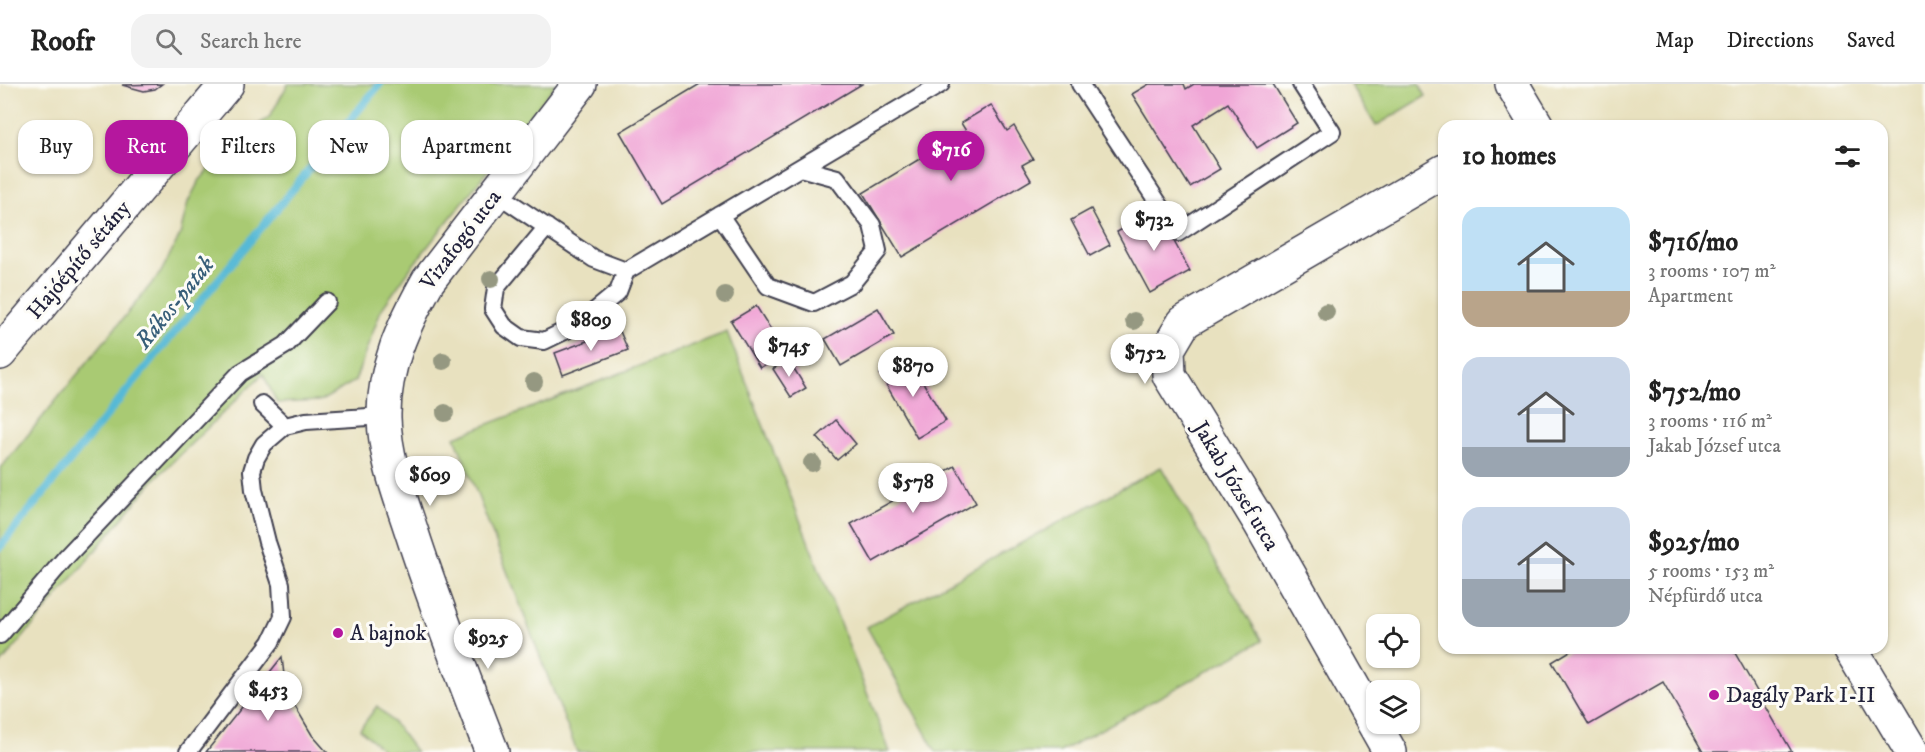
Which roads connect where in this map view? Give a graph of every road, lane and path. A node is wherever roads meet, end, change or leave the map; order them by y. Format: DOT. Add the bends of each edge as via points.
graph roads {
  1 [pos="227,84"];
  2 [pos="580,84"];
  3 [pos="941,84"];
  4 [pos="1301,84"];
  5 [pos="1512,84"];
  6 [pos="1083,85"];
  7 [pos="1529,120"];
  8 [pos="800,168"];
  9 [pos="1438,174"];
  10 [pos="496,193"];
  11 [pos="720,215"];
  12 [pos="547,228"];
  13 [pos="626,271"];
  14 [pos="327,302"];
  15 [pos="0,353"];
  16 [pos="262,404"];
  17 [pos="384,416"];
  18 [pos="285,426"];
  19 [pos="0,635"];
  20 [pos="1854,654"];
  21 [pos="188,752"];
  22 [pos="492,752"];
  23 [pos="1390,752"];
  24 [pos="1912,752"];
  1 -- 15 [label="street, Hajóépítő sétány"];
  2 -- 10 [label="street, Vizafogó utca"];
  3 -- 8 [label="lane"];
  4 -- 6 [label="lane" via="1332,132 1178,233"];
  5 -- 7 [label="street"];
  8 -- 11 [label="lane"];
  8 -- 11 [label="lane" via="837,178 872,225 878,251 852,283 814,303 768,286"];
  9 -- 23 [label="street, Jakab József utca" via="1184,322 1168,349 1169,375 1260,523"];
  10 -- 12 [label="lane"];
  10 -- 17 [label="street, Vizafogó utca" via="428,281 409,314 387,379"];
  11 -- 13 [label="lane"];
  12 -- 13 [label="lane" via="594,259"];
  12 -- 13 [label="lane" via="496,288 493,309 504,326 521,338 543,341 579,324 618,292"];
  14 -- 19 [label="lane" via="286,345 240,373 67,556"];
  16 -- 18 [label="lane"];
  17 -- 18 [label="lane"];
  17 -- 22 [label="street, Vizafogó utca" via="397,486 436,606"];
  18 -- 21 [label="lane" via="264,444 252,471 267,542 281,584 283,617 271,642"];
  20 -- 24 [label="street"];
}
